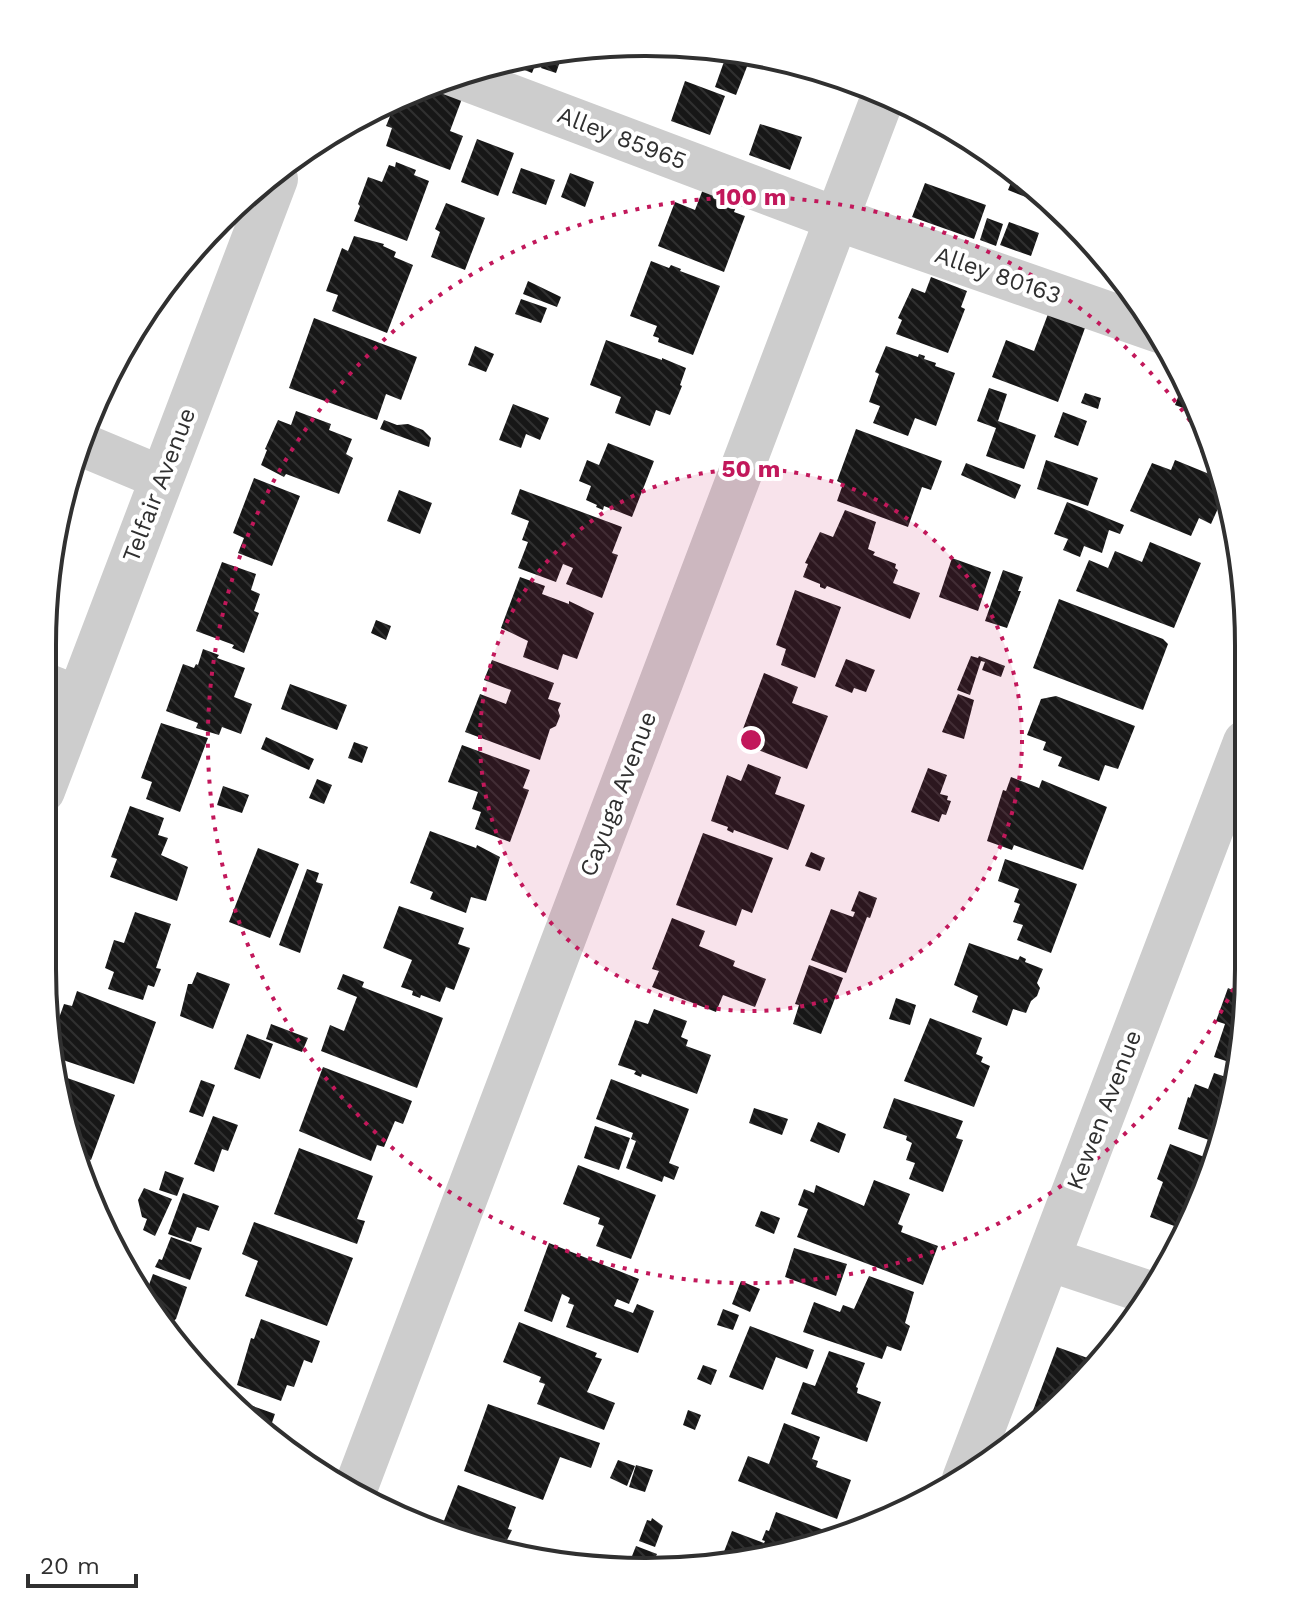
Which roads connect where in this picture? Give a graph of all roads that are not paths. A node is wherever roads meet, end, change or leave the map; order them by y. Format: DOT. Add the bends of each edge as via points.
graph roads {
  1 [pos="473,82"];
  2 [pos="880,105"];
  3 [pos="272,190"];
  4 [pos="837,219"];
  5 [pos="1140,324"];
  6 [pos="90,448"];
  7 [pos="162,478"];
  8 [pos="61,691"];
  9 [pos="56,719"];
  10 [pos="1235,768"];
  11 [pos="1048,1259"];
  12 [pos="1140,1290"];
  13 [pos="971,1460"];
  14 [pos="358,1483"];
  1 -- 4 [label="street, Alley 85965"];
  2 -- 4 [label="street, Cayuga Avenue"];
  3 -- 7 [label="street, Telfair Avenue"];
  4 -- 5 [label="street, Alley 80163"];
  4 -- 14 [label="street, Cayuga Avenue"];
  6 -- 7 [label="street"];
  7 -- 8 [label="street, Telfair Avenue"];
  8 -- 9 [label="street, Telfair Avenue"];
  10 -- 11 [label="street, Kewen Avenue"];
  11 -- 12 [label="street"];
  11 -- 13 [label="street, Kewen Avenue"];
}
